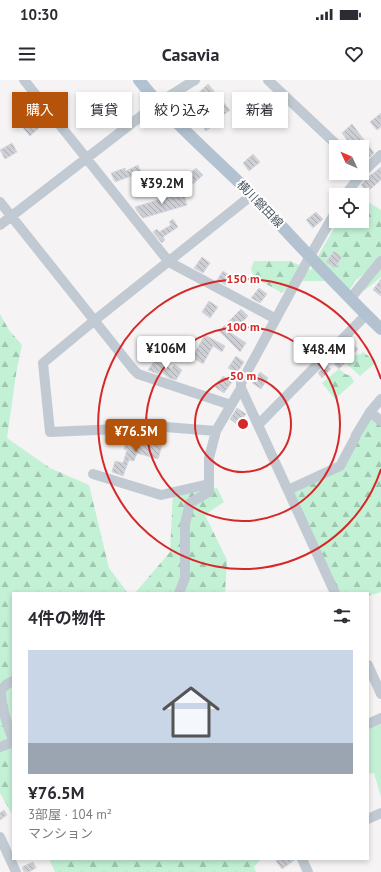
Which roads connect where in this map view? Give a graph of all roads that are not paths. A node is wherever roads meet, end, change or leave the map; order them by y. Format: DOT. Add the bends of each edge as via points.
graph roads {
  1 [pos="24,80"];
  2 [pos="139,80"];
  3 [pos="195,80"];
  4 [pos="268,80"];
  5 [pos="149,92"];
  6 [pos="176,92"];
  7 [pos="140,117"];
  8 [pos="184,128"];
  9 [pos="332,140"];
  10 [pos="381,155"];
  11 [pos="86,158"];
  12 [pos="369,165"];
  13 [pos="252,195"];
  14 [pos="0,202"];
  15 [pos="12,216"];
  16 [pos="329,223"];
  17 [pos="0,225"];
  18 [pos="310,256"];
  19 [pos="381,261"];
  20 [pos="169,262"];
  21 [pos="350,299"];
  22 [pos="366,315"];
  23 [pos="276,319"];
  24 [pos="95,320"];
  25 [pos="381,329"];
  26 [pos="241,388"];
  27 [pos="381,399"];
  28 [pos="231,405"];
  29 [pos="370,412"];
  30 [pos="381,421"];
  31 [pos="258,425"];
  32 [pos="216,431"];
  33 [pos="93,474"];
  34 [pos="209,484"];
  35 [pos="288,490"];
  36 [pos="179,592"];
  37 [pos="335,592"];
  38 [pos="369,667"];
  39 [pos="12,682"];
  40 [pos="381,694"];
  41 [pos="381,718"];
  42 [pos="369,724"];
  43 [pos="12,738"];
  44 [pos="12,741"];
  45 [pos="0,747"];
  46 [pos="381,813"];
  47 [pos="369,819"];
  48 [pos="1,840"];
  49 [pos="302,860"];
  50 [pos="16,872"];
  51 [pos="308,872"];
  1 -- 11 [label="street"];
  2 -- 5 [label="main road, 横川磐田線"];
  3 -- 6 [label="street"];
  4 -- 9 [label="street"];
  7 -- 11 [label="street"];
  8 -- 13 [label="main road, 横川磐田線"];
  10 -- 12 [label="street"];
  11 -- 15 [label="street"];
  11 -- 20 [label="street"];
  13 -- 18 [label="main road, 横川磐田線"];
  13 -- 20 [label="street"];
  14 -- 15 [label="street"];
  15 -- 17 [label="street"];
  15 -- 24 [label="street"];
  16 -- 18 [label="street"];
  18 -- 21 [label="main road, 横川磐田線"];
  18 -- 23 [label="street"];
  19 -- 21 [label="street"];
  20 -- 23 [label="street"];
  20 -- 24 [label="street"];
  21 -- 22 [label="main road, 横川磐田線"];
  22 -- 25 [label="main road, 横川磐田線"];
  22 -- 31 [label="street"];
  23 -- 26 [label="street" via="241,383"];
  24 -- 28 [label="street" via="138,374"];
  24 -- 32 [label="street" via="43,363 50,432 165,427"];
  26 -- 28 [label="street"];
  26 -- 31 [label="street"];
  27 -- 29 [label="street"];
  28 -- 32 [label="street"];
  29 -- 30 [label="street"];
  29 -- 35 [label="street" via="340,466"];
  31 -- 35 [label="street"];
  32 -- 34 [label="street" via="209,458"];
  33 -- 34 [label="street" via="162,495"];
  34 -- 36 [label="street" via="209,492 190,503 184,524 185,578"];
  35 -- 37 [label="street"];
  38 -- 40 [label="street"];
  39 -- 43 [label="street" via="1,690 3,712"];
  41 -- 42 [label="street"];
  44 -- 45 [label="street"];
  46 -- 47 [label="street"];
  48 -- 50 [label="street"];
  49 -- 51 [label="street"];
}
